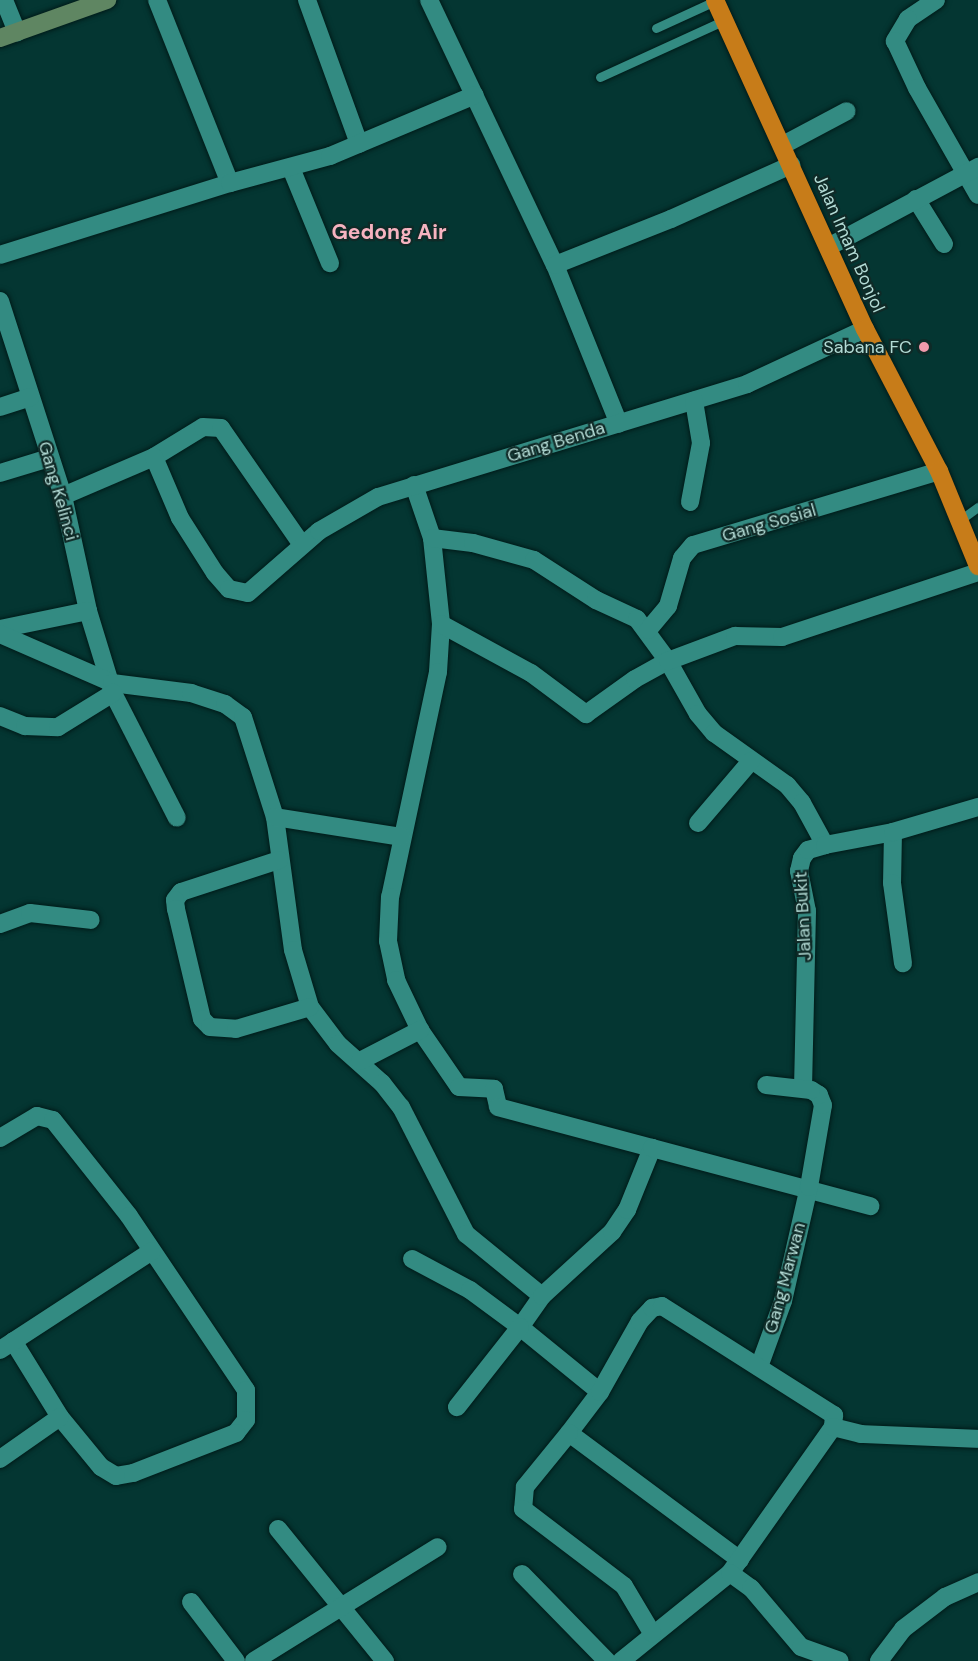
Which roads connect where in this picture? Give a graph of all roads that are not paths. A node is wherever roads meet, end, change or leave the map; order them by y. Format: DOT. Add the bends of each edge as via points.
graph roads {
  1 [pos="4,0"];
  2 [pos="157,0"];
  3 [pos="307,0"];
  4 [pos="429,0"];
  5 [pos="936,0"];
  6 [pos="104,1"];
  7 [pos="715,1"];
  8 [pos="724,20"];
  9 [pos="656,28"];
  10 [pos="9,35"];
  11 [pos="600,77"];
  12 [pos="475,95"];
  13 [pos="847,111"];
  14 [pos="359,144"];
  15 [pos="783,145"];
  16 [pos="791,165"];
  17 [pos="291,168"];
  18 [pos="972,171"];
  19 [pos="230,183"];
  20 [pos="978,195"];
  21 [pos="916,199"];
  22 [pos="944,244"];
  23 [pos="830,246"];
  24 [pos="0,255"];
  25 [pos="330,263"];
  26 [pos="555,265"];
  27 [pos="0,300"];
  28 [pos="865,329"];
  29 [pos="30,397"];
  30 [pos="694,401"];
  31 [pos="0,407"];
  32 [pos="619,424"];
  33 [pos="154,457"];
  34 [pos="49,458"];
  35 [pos="939,471"];
  36 [pos="0,473"];
  37 [pos="414,485"];
  38 [pos="63,496"];
  39 [pos="690,502"];
  40 [pos="978,507"];
  41 [pos="960,520"];
  42 [pos="432,538"];
  43 [pos="302,545"];
  44 [pos="978,566"];
  45 [pos="978,572"];
  46 [pos="88,611"];
  47 [pos="441,624"];
  48 [pos="0,629"];
  49 [pos="648,630"];
  50 [pos="0,634"];
  51 [pos="668,661"];
  52 [pos="112,688"];
  53 [pos="0,716"];
  54 [pos="751,761"];
  55 [pos="978,807"];
  56 [pos="275,817"];
  57 [pos="177,818"];
  58 [pos="698,823"];
  59 [pos="893,832"];
  60 [pos="401,837"];
  61 [pos="825,845"];
  62 [pos="279,860"];
  63 [pos="91,920"];
  64 [pos="0,924"];
  65 [pos="903,963"];
  66 [pos="310,1008"];
  67 [pos="420,1030"];
  68 [pos="360,1060"];
  69 [pos="766,1085"];
  70 [pos="803,1088"];
  71 [pos="0,1138"];
  72 [pos="652,1148"];
  73 [pos="809,1187"];
  74 [pos="870,1206"];
  75 [pos="152,1251"];
  76 [pos="412,1259"];
  77 [pos="542,1296"];
  78 [pos="520,1327"];
  79 [pos="7,1346"];
  80 [pos="759,1367"];
  81 [pos="600,1392"];
  82 [pos="457,1407"];
  83 [pos="60,1417"];
  84 [pos="833,1427"];
  85 [pos="569,1433"];
  86 [pos="978,1439"];
  87 [pos="0,1459"];
  88 [pos="278,1529"];
  89 [pos="438,1547"];
  90 [pos="735,1567"];
  91 [pos="522,1574"];
  92 [pos="978,1582"];
  93 [pos="191,1602"];
  94 [pos="340,1609"];
  95 [pos="652,1633"];
  96 [pos="236,1661"];
  97 [pos="254,1661"];
  98 [pos="385,1661"];
  99 [pos="606,1661"];
  100 [pos="621,1661"];
  101 [pos="840,1661"];
  102 [pos="879,1661"];
  1 -- 10 [label="street"];
  2 -- 19 [label="street"];
  3 -- 14 [label="street"];
  4 -- 12 [label="street"];
  5 -- 18 [label="street" via="908,20 896,41"];
  6 -- 10 [label="main road"];
  7 -- 8 [label="highway, Jalan Imam Bonjol"];
  7 -- 9 [label="lane"];
  8 -- 11 [label="lane"];
  8 -- 15 [label="highway, Jalan Imam Bonjol"];
  12 -- 14 [label="street"];
  12 -- 26 [label="street" via="502,160"];
  13 -- 15 [label="street"];
  14 -- 17 [label="street"];
  15 -- 16 [label="highway, Jalan Imam Bonjol"];
  16 -- 23 [label="highway, Jalan Imam Bonjol"];
  16 -- 26 [label="street"];
  17 -- 19 [label="street"];
  17 -- 25 [label="street"];
  18 -- 20 [label="street"];
  18 -- 21 [label="street"];
  19 -- 24 [label="street"];
  21 -- 22 [label="street"];
  21 -- 23 [label="street"];
  23 -- 28 [label="highway, Jalan Imam Bonjol"];
  26 -- 32 [label="street"];
  27 -- 29 [label="street, Gang Kelinci"];
  28 -- 30 [label="street, Gang Benda" via="747,384"];
  28 -- 35 [label="highway, Jalan Imam Bonjol"];
  29 -- 31 [label="street"];
  29 -- 34 [label="street, Gang Kelinci"];
  30 -- 32 [label="street, Gang Benda"];
  30 -- 39 [label="street" via="701,443"];
  32 -- 37 [label="street, Gang Benda"];
  33 -- 38 [label="street"];
  33 -- 43 [label="street" via="203,427 221,428"];
  33 -- 43 [label="street, Gang Benda" via="185,526 222,581 239,594 265,582"];
  34 -- 36 [label="street"];
  34 -- 38 [label="street, Gang Kelinci"];
  35 -- 41 [label="highway, Jalan Imam Bonjol"];
  35 -- 49 [label="street, Gang Sosial" via="693,545 682,558 668,606"];
  37 -- 42 [label="street"];
  37 -- 43 [label="street, Gang Benda" via="360,505"];
  38 -- 46 [label="street, Gang Kelinci"];
  40 -- 41 [label="lane"];
  41 -- 44 [label="highway, Jalan Imam Bonjol"];
  42 -- 47 [label="street"];
  42 -- 49 [label="street" via="485,545 534,560 596,600 637,619"];
  45 -- 51 [label="street" via="782,637 735,636"];
  46 -- 48 [label="street"];
  46 -- 52 [label="street, Gang Kelinci"];
  47 -- 51 [label="street" via="531,673 586,714"];
  47 -- 60 [label="street" via="438,672"];
  49 -- 51 [label="street"];
  50 -- 52 [label="street"];
  51 -- 54 [label="street" via="698,714"];
  52 -- 53 [label="street" via="58,727 25,726"];
  52 -- 56 [label="street" via="191,693 225,704 243,717"];
  52 -- 57 [label="street, Gang Kelinci"];
  54 -- 58 [label="street"];
  54 -- 61 [label="street" via="787,785 802,803"];
  55 -- 59 [label="street, Jalan Bukit"];
  56 -- 60 [label="street"];
  56 -- 62 [label="street"];
  59 -- 61 [label="street, Jalan Bukit"];
  59 -- 65 [label="street" via="892,883"];
  60 -- 67 [label="street" via="390,897 388,941 396,980"];
  61 -- 70 [label="street, Jalan Bukit" via="808,850 799,871 807,912"];
  62 -- 66 [label="street" via="293,950"];
  62 -- 66 [label="street" via="181,892 175,900 176,909 202,1019 210,1028 236,1029"];
  63 -- 64 [label="street" via="30,913"];
  66 -- 68 [label="street" via="338,1044"];
  67 -- 68 [label="street"];
  67 -- 72 [label="street" via="459,1087 495,1089 498,1107"];
  68 -- 77 [label="street" via="401,1107 466,1234"];
  69 -- 70 [label="street"];
  70 -- 73 [label="street, Gang Marwan" via="819,1095 823,1105"];
  71 -- 75 [label="street" via="37,1116 53,1120"];
  72 -- 73 [label="street"];
  72 -- 77 [label="street" via="627,1210 612,1232"];
  73 -- 74 [label="street"];
  73 -- 80 [label="street, Gang Marwan" via="783,1301"];
  75 -- 79 [label="street"];
  75 -- 83 [label="street" via="246,1390 246,1420 236,1433 116,1476 101,1467"];
  76 -- 78 [label="street" via="470,1290"];
  77 -- 78 [label="street"];
  78 -- 81 [label="street"];
  78 -- 82 [label="street"];
  79 -- 83 [label="street"];
  80 -- 81 [label="street" via="662,1306 652,1308 640,1321"];
  80 -- 84 [label="street" via="832,1412"];
  81 -- 85 [label="street"];
  83 -- 87 [label="street"];
  84 -- 86 [label="street" via="861,1434"];
  84 -- 90 [label="street"];
  85 -- 90 [label="street"];
  85 -- 95 [label="street" via="525,1487 523,1509 624,1586"];
  88 -- 94 [label="street"];
  89 -- 94 [label="street"];
  90 -- 95 [label="street"];
  90 -- 101 [label="street" via="796,1643"];
  91 -- 99 [label="street"];
  92 -- 102 [label="street" via="945,1597 903,1629"];
  93 -- 96 [label="street"];
  94 -- 97 [label="street"];
  94 -- 98 [label="street"];
  95 -- 100 [label="street"];
}
